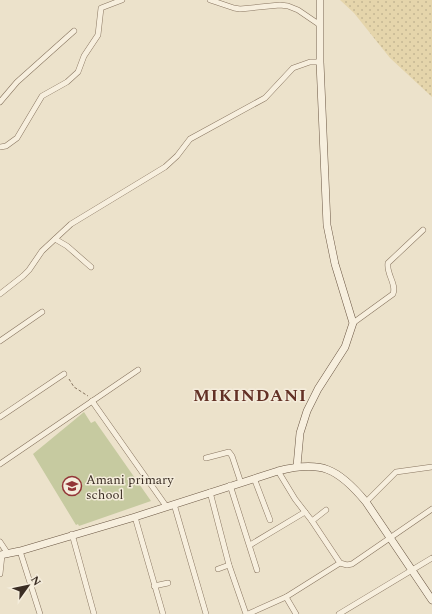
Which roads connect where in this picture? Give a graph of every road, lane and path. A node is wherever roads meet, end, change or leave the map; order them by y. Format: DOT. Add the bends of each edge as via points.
graph roads {
  1 [pos="122,0"];
  2 [pos="210,0"];
  3 [pos="320,0"];
  4 [pos="320,25"];
  5 [pos="74,31"];
  6 [pos="320,62"];
  7 [pos="0,102"];
  8 [pos="0,147"];
  9 [pos="423,230"];
  10 [pos="55,239"];
  11 [pos="91,267"];
  12 [pos="0,294"];
  13 [pos="42,312"];
  14 [pos="353,323"];
  15 [pos="0,341"];
  16 [pos="138,370"];
  17 [pos="64,374"];
  18 [pos="92,401"];
  19 [pos="0,416"];
  20 [pos="206,458"];
  21 [pos="0,464"];
  22 [pos="297,466"];
  23 [pos="432,467"];
  24 [pos="278,471"];
  25 [pos="254,478"];
  26 [pos="241,483"];
  27 [pos="230,486"];
  28 [pos="210,492"];
  29 [pos="366,502"];
  30 [pos="174,504"];
  31 [pos="166,506"];
  32 [pos="432,509"];
  33 [pos="326,510"];
  34 [pos="305,512"];
  35 [pos="135,517"];
  36 [pos="270,520"];
  37 [pos="312,521"];
  38 [pos="72,534"];
  39 [pos="390,537"];
  40 [pos="0,542"];
  41 [pos="250,545"];
  42 [pos="20,551"];
  43 [pos="3,555"];
  44 [pos="432,558"];
  45 [pos="340,563"];
  46 [pos="229,565"];
  47 [pos="218,569"];
  48 [pos="257,570"];
  49 [pos="413,570"];
  50 [pos="0,574"];
  51 [pos="168,583"];
  52 [pos="154,586"];
  53 [pos="286,596"];
  54 [pos="432,600"];
  55 [pos="40,614"];
  56 [pos="94,614"];
  57 [pos="162,614"];
  58 [pos="206,614"];
  59 [pos="247,614"];
  60 [pos="296,614"];
  61 [pos="339,614"];
  1 -- 8 [label="street" via="102,8 98,35 84,56 76,75 42,96 17,138"];
  2 -- 4 [label="street" via="240,9 280,5 294,8"];
  3 -- 4 [label="street"];
  4 -- 6 [label="street"];
  5 -- 7 [label="street" via="17,82"];
  6 -- 10 [label="street" via="310,62 293,68 265,98 190,139 165,167 80,218"];
  6 -- 14 [label="street" via="328,231 334,264"];
  9 -- 14 [label="street" via="388,263 393,294"];
  10 -- 11 [label="street"];
  10 -- 12 [label="street" via="29,270"];
  13 -- 15 [label="street"];
  14 -- 22 [label="street" via="345,347 307,411 300,433"];
  16 -- 18 [label="street"];
  17 -- 18 [label="path" via="74,387 89,396"];
  17 -- 19 [label="street"];
  18 -- 21 [label="street"];
  18 -- 31 [label="street"];
  20 -- 26 [label="street" via="229,452"];
  22 -- 24 [label="street"];
  22 -- 29 [label="street" via="334,472 356,489"];
  23 -- 29 [label="street" via="396,472"];
  24 -- 25 [label="street"];
  24 -- 34 [label="street"];
  25 -- 26 [label="street"];
  25 -- 36 [label="street"];
  26 -- 27 [label="street"];
  27 -- 28 [label="street"];
  27 -- 41 [label="street"];
  28 -- 30 [label="street"];
  28 -- 46 [label="street"];
  29 -- 39 [label="street"];
  30 -- 31 [label="street"];
  30 -- 58 [label="street"];
  31 -- 35 [label="street"];
  32 -- 39 [label="street"];
  33 -- 37 [label="street"];
  34 -- 37 [label="street"];
  34 -- 41 [label="street"];
  35 -- 38 [label="street"];
  35 -- 52 [label="street"];
  37 -- 45 [label="street"];
  38 -- 42 [label="street"];
  38 -- 56 [label="street"];
  39 -- 45 [label="street" via="352,564"];
  39 -- 49 [label="street"];
  40 -- 43 [label="street"];
  41 -- 48 [label="street"];
  42 -- 43 [label="street"];
  42 -- 55 [label="street"];
  43 -- 50 [label="street"];
  44 -- 49 [label="street"];
  45 -- 53 [label="street"];
  46 -- 47 [label="street"];
  46 -- 59 [label="street"];
  49 -- 54 [label="street"];
  49 -- 61 [label="street"];
  51 -- 52 [label="street"];
  52 -- 57 [label="street"];
  53 -- 59 [label="street"];
  53 -- 60 [label="street"];
}
